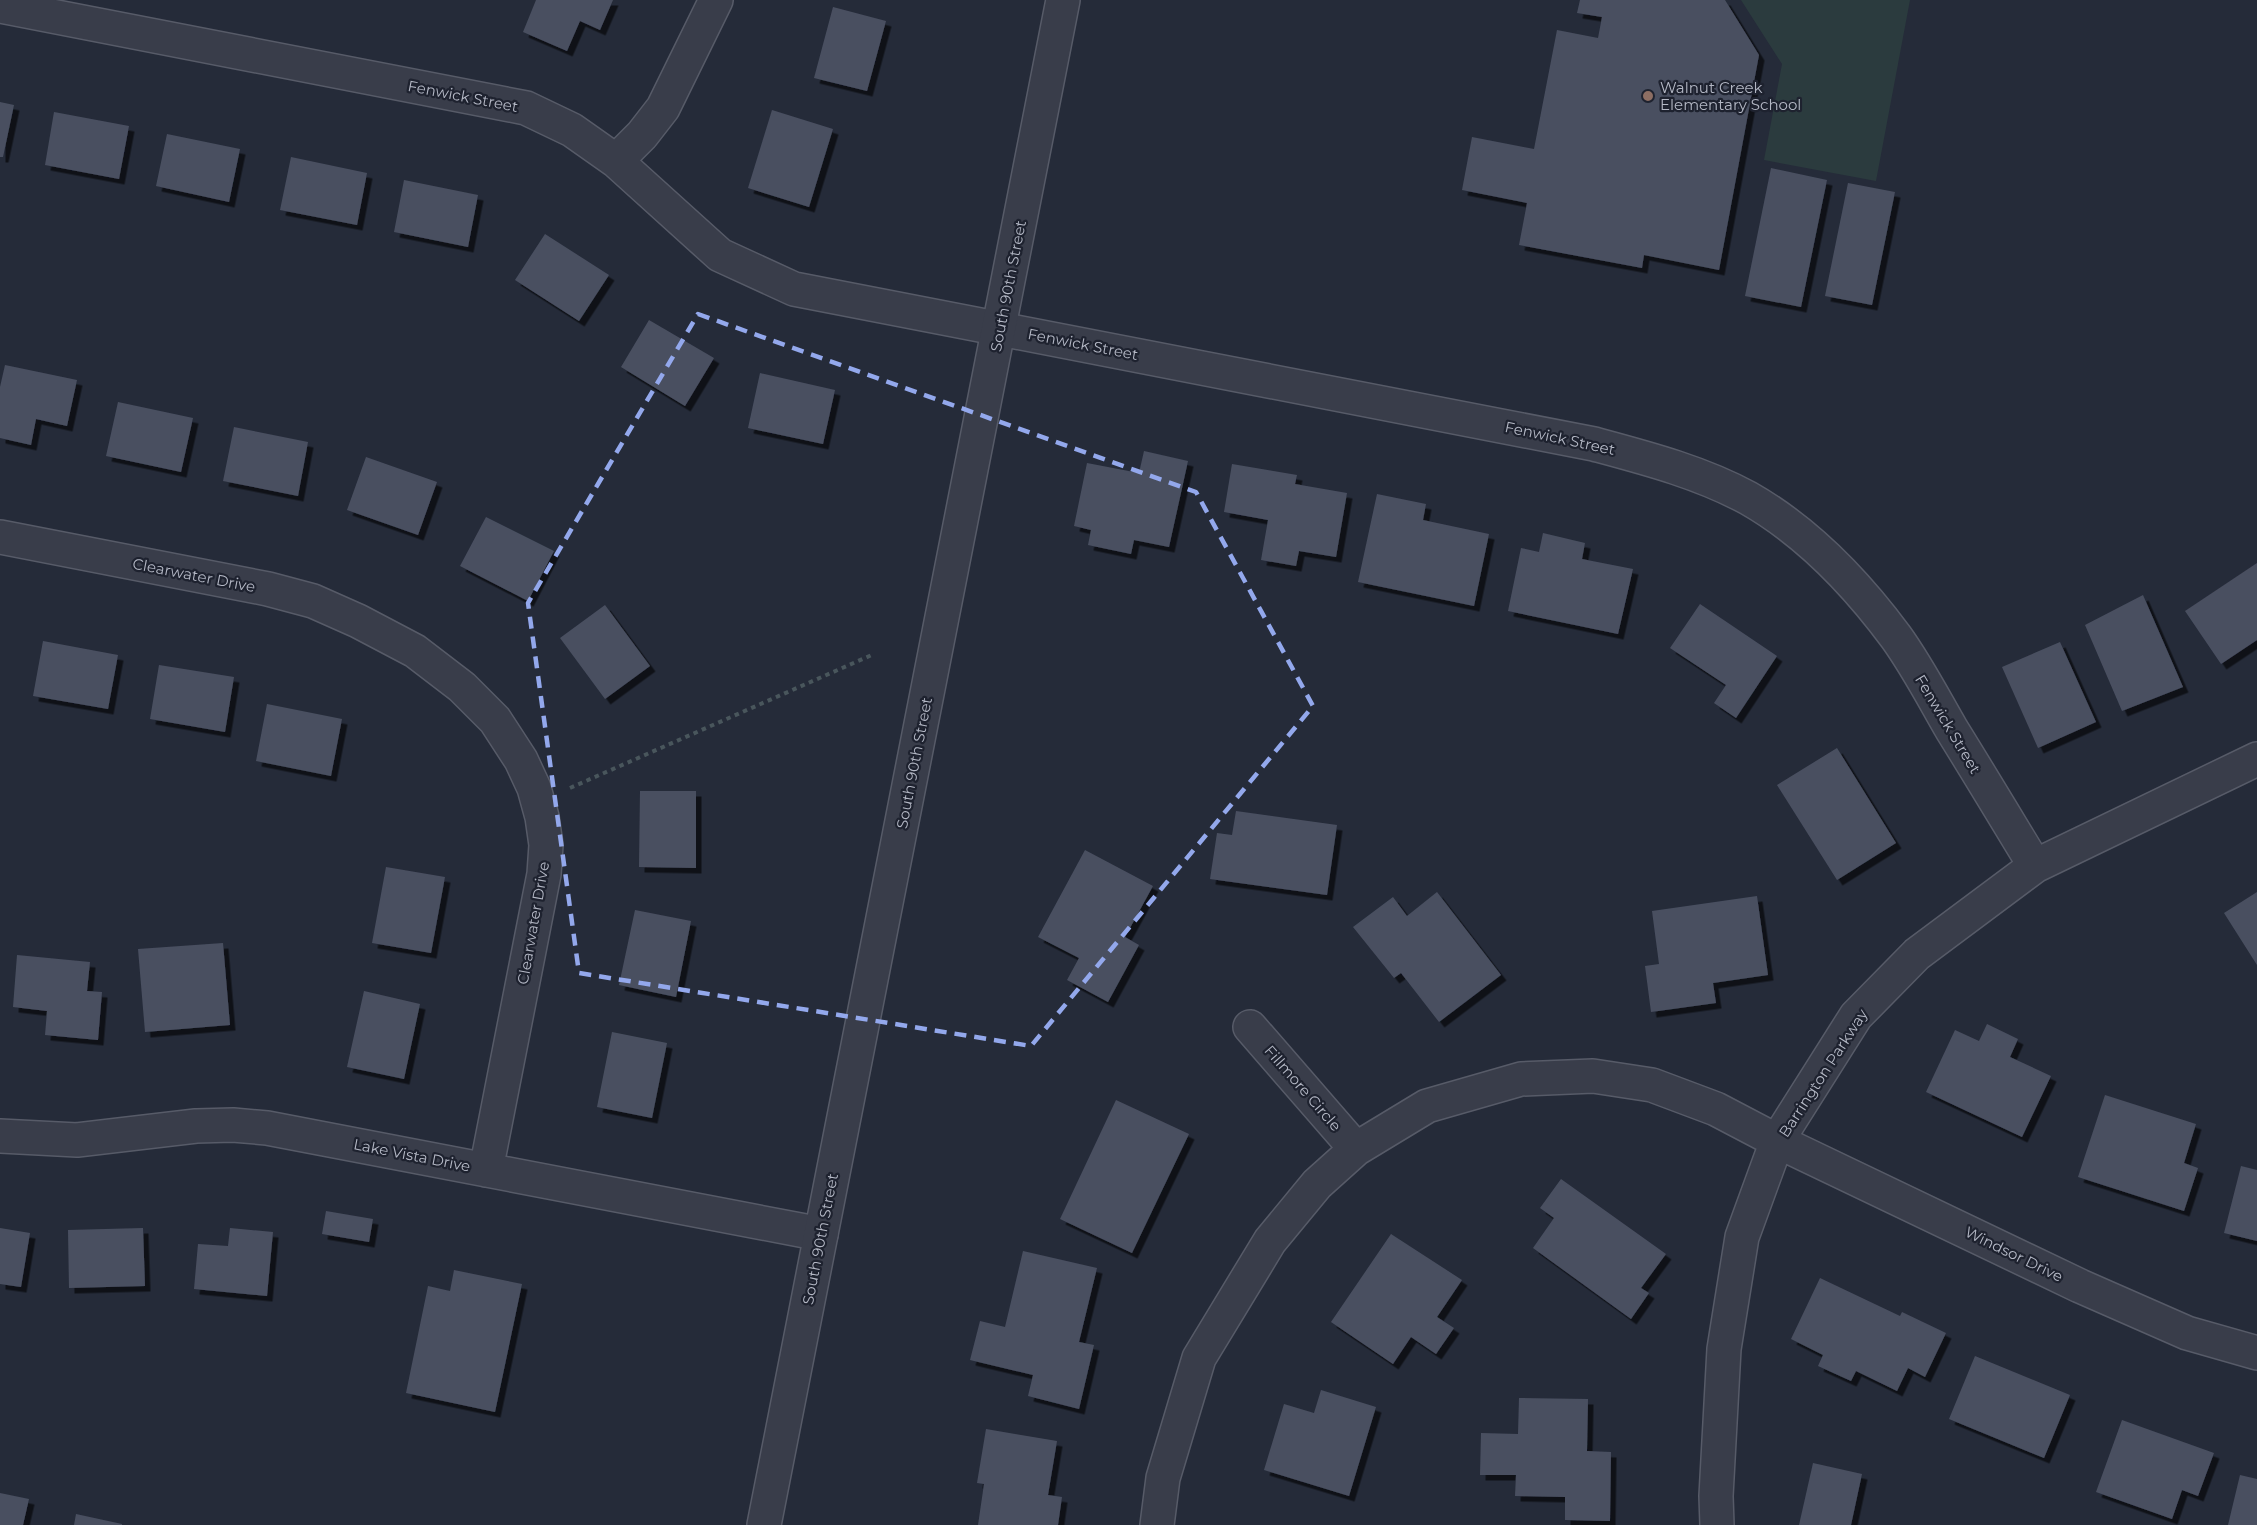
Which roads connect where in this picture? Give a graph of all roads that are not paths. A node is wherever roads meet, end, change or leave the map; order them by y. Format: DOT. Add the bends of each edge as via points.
graph roads {
  1 [pos="717,0"];
  2 [pos="1063,0"];
  3 [pos="0,6"];
  4 [pos="616,161"];
  5 [pos="1000,327"];
  6 [pos="0,537"];
  7 [pos="2257,759"];
  8 [pos="2035,866"];
  9 [pos="1250,1027"];
  10 [pos="0,1136"];
  11 [pos="1778,1141"];
  12 [pos="1356,1149"];
  13 [pos="486,1170"];
  14 [pos="821,1234"];
  15 [pos="2257,1353"];
  16 [pos="764,1525"];
  17 [pos="1157,1525"];
  18 [pos="1717,1525"];
  1 -- 4 [label="street" via="663,108"];
  2 -- 5 [label="street, South 90th Street"];
  3 -- 4 [label="street, Fenwick Street" via="526,108 572,130"];
  4 -- 5 [label="street, Fenwick Street" via="720,255 794,289"];
  5 -- 8 [label="street, Fenwick Street" via="1594,444 1696,475 1747,498 1823,554 1896,638"];
  5 -- 14 [label="street, South 90th Street"];
  6 -- 13 [label="street, Clearwater Drive" via="268,589 313,602 415,651 462,687 495,720 534,788 546,845 544,874"];
  7 -- 8 [label="street, Barrington Parkway"];
  8 -- 11 [label="street, Barrington Parkway" via="1917,954 1856,1016"];
  9 -- 12 [label="street, Fillmore Circle"];
  10 -- 13 [label="street, Lake Vista Drive" via="77,1140 233,1125 300,1133"];
  11 -- 12 [label="street, Windsor Drive" via="1716,1109 1652,1085 1593,1076 1521,1079 1427,1106"];
  11 -- 15 [label="street, Windsor Drive" via="2080,1286 2187,1333"];
  11 -- 18 [label="street, Barrington Parkway" via="1742,1237 1724,1349"];
  12 -- 17 [label="street, Windsor Drive" via="1317,1184 1270,1241 1199,1358 1163,1478"];
  13 -- 14 [label="street, Lake Vista Drive"];
  14 -- 16 [label="street, South 90th Street"];
}
